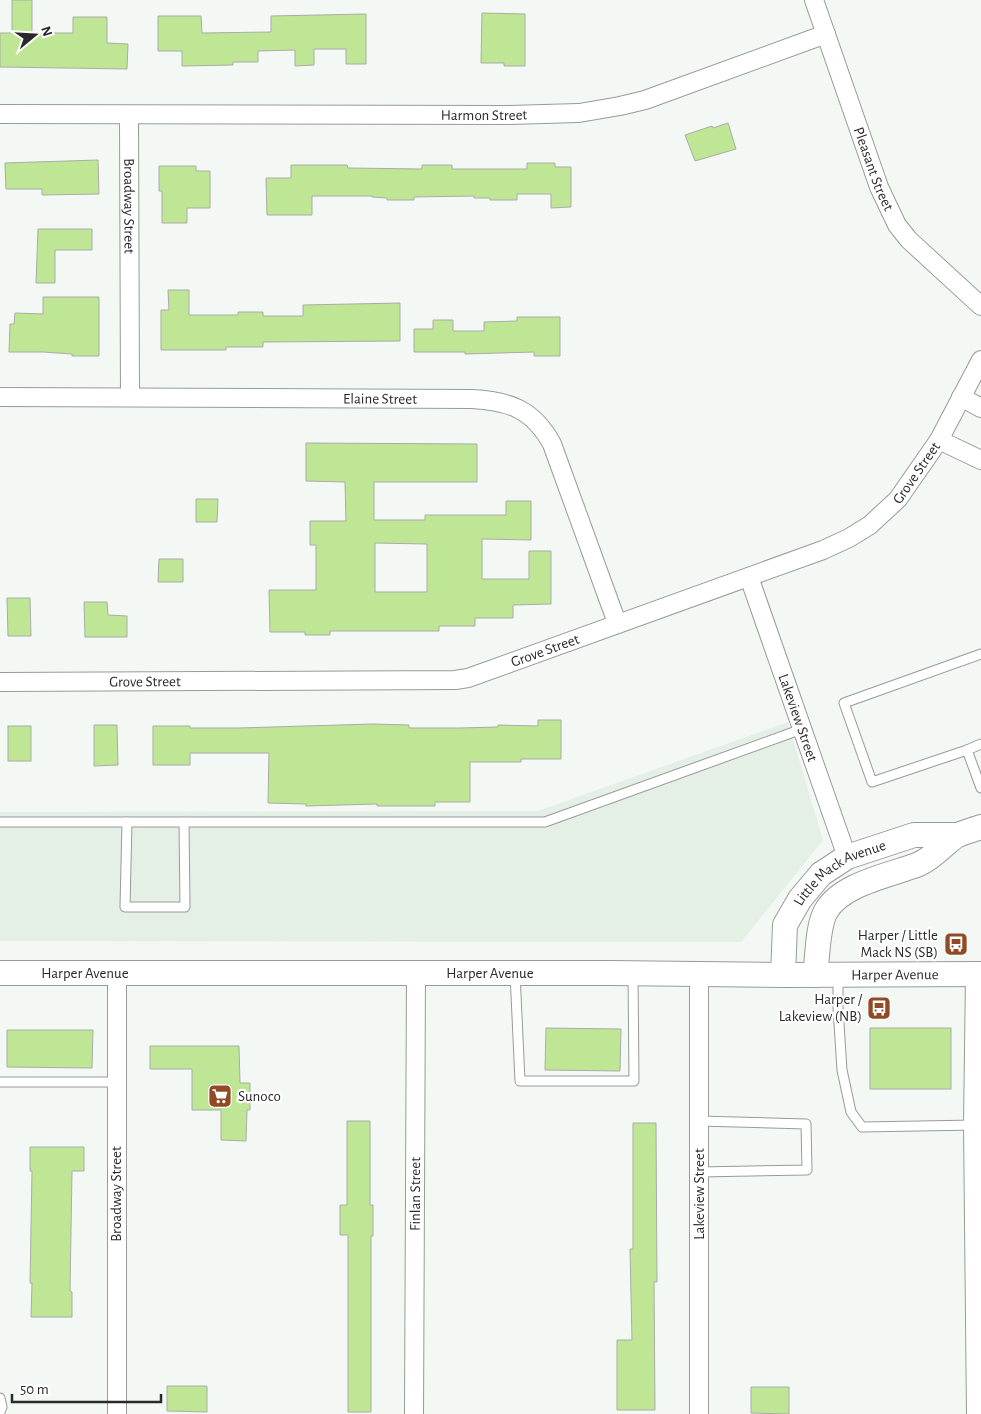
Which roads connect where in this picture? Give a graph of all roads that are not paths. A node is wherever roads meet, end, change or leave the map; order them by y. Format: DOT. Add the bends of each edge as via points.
graph roads {
  1 [pos="814,0"];
  2 [pos="826,34"];
  3 [pos="0,114"];
  4 [pos="129,115"];
  5 [pos="981,306"];
  6 [pos="981,360"];
  7 [pos="0,397"];
  8 [pos="130,397"];
  9 [pos="961,397"];
  10 [pos="981,408"];
  11 [pos="939,440"];
  12 [pos="981,460"];
  13 [pos="748,577"];
  14 [pos="617,624"];
  15 [pos="981,654"];
  16 [pos="0,682"];
  17 [pos="802,729"];
  18 [pos="981,744"];
  19 [pos="967,750"];
  20 [pos="981,788"];
  21 [pos="0,822"];
  22 [pos="127,822"];
  23 [pos="184,822"];
  24 [pos="981,827"];
  25 [pos="957,835"];
  26 [pos="847,857"];
  27 [pos="0,973"];
  28 [pos="416,973"];
  29 [pos="515,973"];
  30 [pos="117,974"];
  31 [pos="633,974"];
  32 [pos="699,974"];
  33 [pos="978,974"];
  34 [pos="783,975"];
  35 [pos="827,975"];
  36 [pos="0,1082"];
  37 [pos="116,1082"];
  38 [pos="699,1121"];
  39 [pos="977,1125"];
  40 [pos="699,1172"];
  41 [pos="0,1398"];
  42 [pos="0,1412"];
  43 [pos="117,1414"];
  44 [pos="414,1414"];
  45 [pos="699,1414"];
  46 [pos="976,1414"];
  1 -- 2 [label="street, Pleasant Street"];
  2 -- 4 [label="street, Harmon Street" via="645,100 579,113"];
  2 -- 5 [label="street, Pleasant Street" via="879,187 897,225"];
  3 -- 4 [label="street"];
  4 -- 8 [label="street, Broadway Street"];
  6 -- 9 [label="street, Grove Street"];
  7 -- 8 [label="street, Elaine Street"];
  8 -- 14 [label="street, Elaine Street" via="472,399 494,400 517,407 539,424 552,444"];
  9 -- 10 [label="street"];
  9 -- 11 [label="street, Grove Street"];
  11 -- 12 [label="street"];
  11 -- 13 [label="street, Grove Street" via="898,499 870,525 833,546"];
  13 -- 14 [label="street, Grove Street"];
  13 -- 17 [label="street, Lakeview Street"];
  14 -- 16 [label="street, Grove Street" via="455,680"];
  15 -- 19 [label="lane" via="844,703 872,782"];
  17 -- 23 [label="lane" via="545,822"];
  17 -- 26 [label="street, Lakeview Street"];
  18 -- 19 [label="lane"];
  19 -- 20 [label="lane"];
  21 -- 22 [label="lane"];
  22 -- 23 [label="lane"];
  22 -- 23 [label="lane" via="125,907 185,907"];
  24 -- 25 [label="main road, Little Mack Avenue"];
  25 -- 26 [label="main road, Little Mack Avenue" via="914,835"];
  25 -- 35 [label="main road, Little Mack Avenue" via="922,863 858,886 834,901 821,928"];
  26 -- 34 [label="main road, Little Mack Avenue" via="811,884 785,925"];
  27 -- 30 [label="main road, Harper Avenue"];
  28 -- 29 [label="main road, Harper Avenue"];
  28 -- 30 [label="main road, Harper Avenue"];
  28 -- 44 [label="street, Finlan Street"];
  29 -- 31 [label="main road, Harper Avenue"];
  29 -- 31 [label="lane" via="520,1081 634,1081"];
  30 -- 37 [label="street, Broadway Street"];
  31 -- 32 [label="main road, Harper Avenue"];
  32 -- 34 [label="main road, Harper Avenue"];
  32 -- 38 [label="street, Lakeview Street"];
  33 -- 35 [label="main road, Harper Avenue"];
  33 -- 39 [label="street"];
  34 -- 35 [label="main road, Harper Avenue"];
  35 -- 39 [label="lane" via="838,1008 842,1070 851,1112 862,1128"];
  36 -- 37 [label="lane"];
  37 -- 43 [label="street, Broadway Street"];
  38 -- 40 [label="street, Lakeview Street"];
  38 -- 40 [label="lane" via="806,1124 807,1170"];
  39 -- 46 [label="street"];
  40 -- 45 [label="street, Lakeview Street"];
  41 -- 42 [label="lane"];
}
